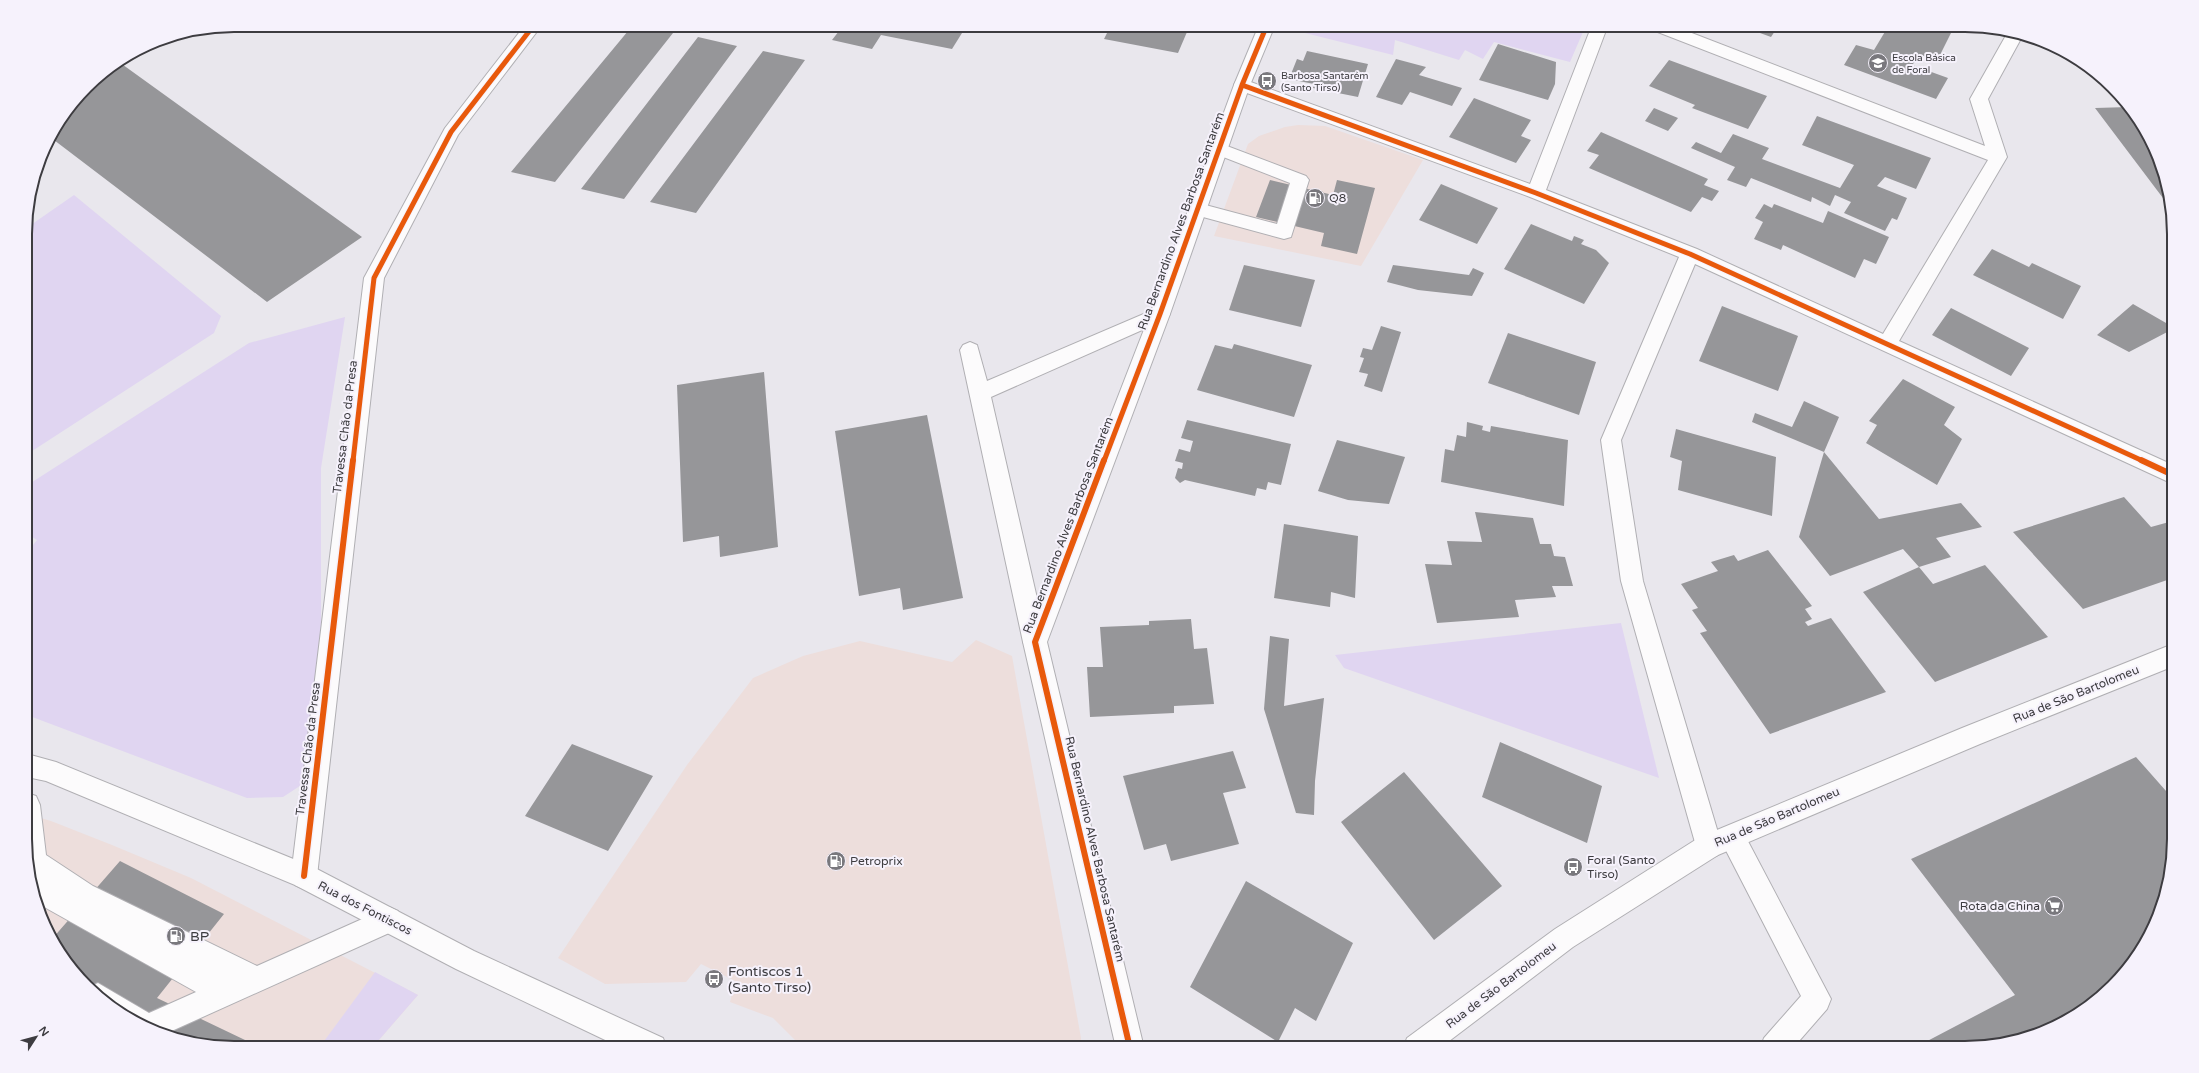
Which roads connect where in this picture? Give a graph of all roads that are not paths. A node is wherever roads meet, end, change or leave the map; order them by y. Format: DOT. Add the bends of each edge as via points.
graph roads {
  1 [pos="529,32"];
  2 [pos="1264,32"];
  3 [pos="1597,32"];
  4 [pos="1674,32"];
  5 [pos="2013,38"];
  6 [pos="1242,85"];
  7 [pos="1219,149"];
  8 [pos="1998,157"];
  9 [pos="1536,193"];
  10 [pos="1198,209"];
  11 [pos="1690,254"];
  12 [pos="1160,314"];
  13 [pos="1886,345"];
  14 [pos="970,350"];
  15 [pos="979,393"];
  16 [pos="2167,472"];
  17 [pos="1035,642"];
  18 [pos="2167,658"];
  19 [pos="32,766"];
  20 [pos="1721,841"];
  21 [pos="304,876"];
  22 [pos="36,879"];
  23 [pos="36,880"];
  24 [pos="389,920"];
  25 [pos="257,980"];
  26 [pos="225,993"];
  27 [pos="155,1025"];
  28 [pos="638,1041"];
  29 [pos="1128,1041"];
  30 [pos="1426,1041"];
  31 [pos="1780,1041"];
  1 -- 21 [label="street, Travessa Chão da Presa" via="451,132 374,278"];
  2 -- 6 [label="street, Rua Bernardino Alves Barbosa Santarém"];
  3 -- 9 [label="street"];
  4 -- 8 [label="street"];
  5 -- 8 [label="street" via="1979,99"];
  6 -- 7 [label="street, Rua Bernardino Alves Barbosa Santarém"];
  6 -- 9 [label="street"];
  7 -- 10 [label="street, Rua Bernardino Alves Barbosa Santarém"];
  7 -- 10 [label="street" via="1300,180 1284,232"];
  8 -- 13 [label="street"];
  9 -- 11 [label="street"];
  10 -- 12 [label="street, Rua Bernardino Alves Barbosa Santarém"];
  11 -- 13 [label="street"];
  11 -- 20 [label="street" via="1611,440 1632,581"];
  12 -- 15 [label="street"];
  12 -- 17 [label="street, Rua Bernardino Alves Barbosa Santarém"];
  13 -- 16 [label="street"];
  14 -- 15 [label="street"];
  15 -- 17 [label="street"];
  17 -- 29 [label="street, Rua Bernardino Alves Barbosa Santarém"];
  18 -- 20 [label="street, Rua de São Bartolomeu" via="1970,736"];
  19 -- 21 [label="street, Rua dos Fontiscos" via="47,770"];
  20 -- 30 [label="street, Rua de São Bartolomeu" via="1564,938"];
  20 -- 31 [label="street" via="1817,999"];
  21 -- 24 [label="street, Rua dos Fontiscos"];
  22 -- 25 [label="street" via="84,895"];
  23 -- 26 [label="street"];
  24 -- 25 [label="street"];
  24 -- 28 [label="street, Rua dos Fontiscos" via="465,960"];
  25 -- 26 [label="street"];
  26 -- 27 [label="street"];
}
